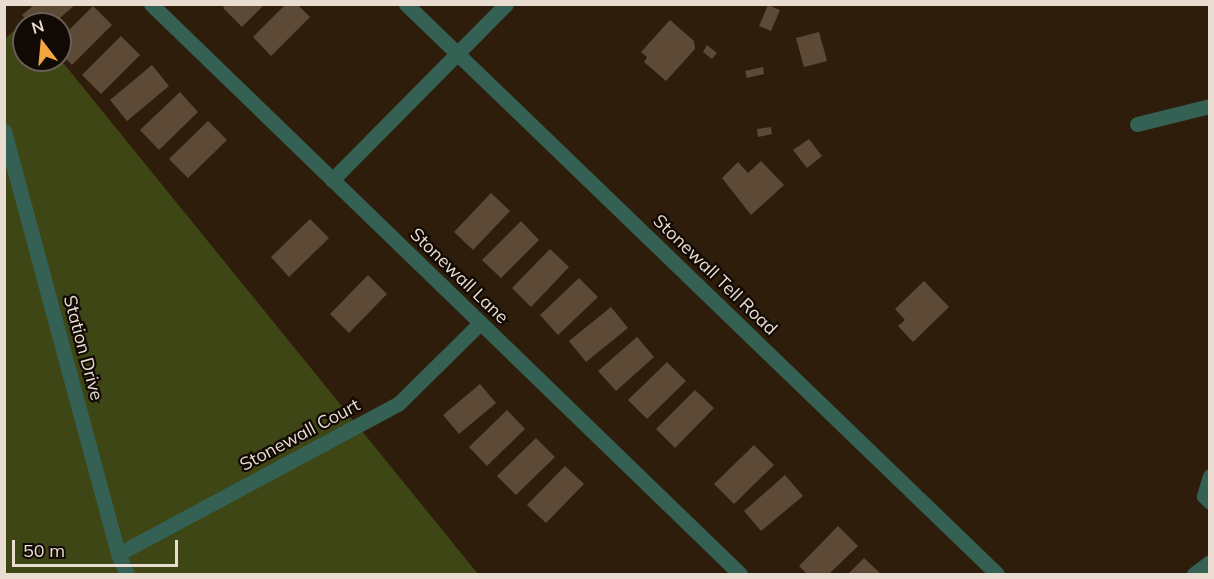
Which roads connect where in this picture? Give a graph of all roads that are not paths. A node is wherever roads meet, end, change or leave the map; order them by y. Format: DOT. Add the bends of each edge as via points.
graph roads {
  1 [pos="151,4"];
  2 [pos="405,4"];
  3 [pos="506,4"];
  4 [pos="458,55"];
  5 [pos="1209,106"];
  6 [pos="1137,124"];
  7 [pos="4,130"];
  8 [pos="332,180"];
  9 [pos="480,323"];
  10 [pos="1209,476"];
  11 [pos="1209,502"];
  12 [pos="118,554"];
  13 [pos="1209,562"];
  14 [pos="127,574"];
  15 [pos="740,574"];
  16 [pos="997,574"];
  17 [pos="1194,574"];
  1 -- 8 [label="street, Stonewall Lane"];
  2 -- 4 [label="street, Stonewall Tell Road"];
  3 -- 4 [label="street"];
  4 -- 8 [label="street"];
  4 -- 16 [label="street, Stonewall Tell Road"];
  5 -- 6 [label="street"];
  7 -- 12 [label="street, Station Drive"];
  8 -- 9 [label="street, Stonewall Lane"];
  9 -- 12 [label="street, Stonewall Court" via="399,404"];
  9 -- 15 [label="street, Stonewall Lane"];
  10 -- 11 [label="street" via="1204,496"];
  12 -- 14 [label="street, Station Drive"];
  13 -- 17 [label="street"];
}
